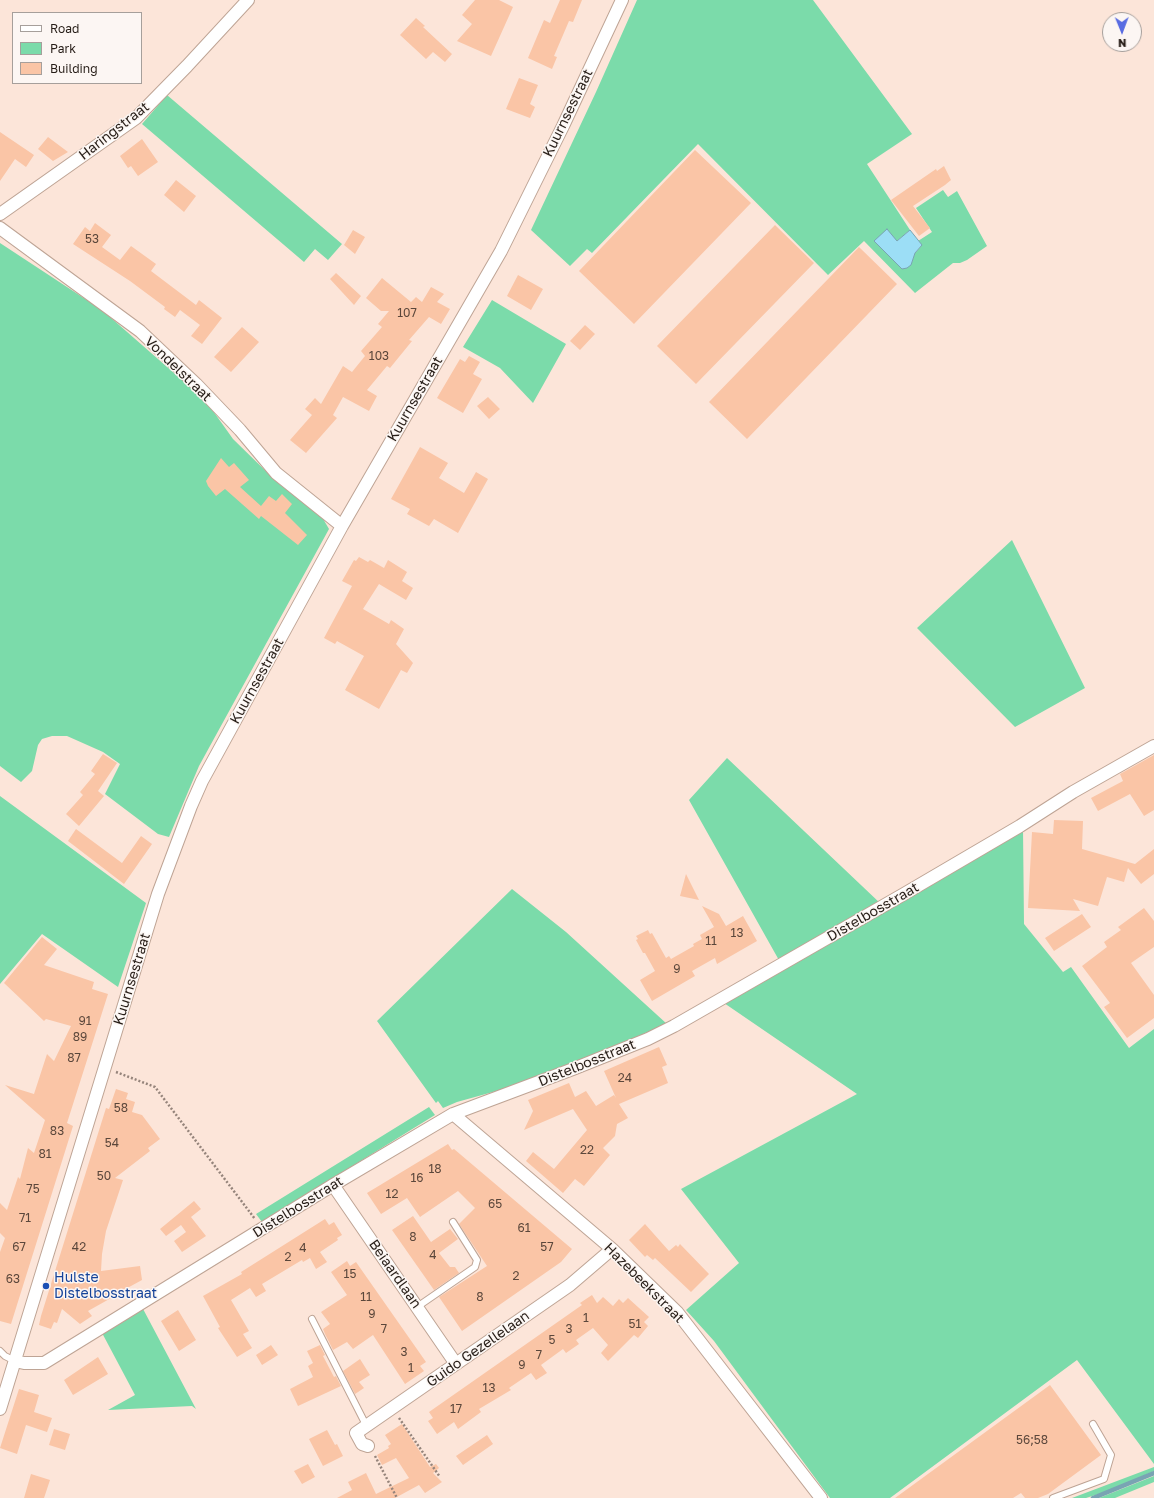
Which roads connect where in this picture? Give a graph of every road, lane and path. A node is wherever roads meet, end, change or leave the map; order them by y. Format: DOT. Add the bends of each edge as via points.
graph roads {
  1 [pos="248,0"];
  2 [pos="622,0"];
  3 [pos="0,214"];
  4 [pos="0,228"];
  5 [pos="342,526"];
  6 [pos="1154,746"];
  7 [pos="104,1068"];
  8 [pos="453,1114"];
  9 [pos="333,1185"];
  10 [pos="453,1222"];
  11 [pos="263,1229"];
  12 [pos="612,1249"];
  13 [pos="417,1307"];
  14 [pos="312,1319"];
  15 [pos="0,1351"];
  16 [pos="15,1361"];
  17 [pos="456,1364"];
  18 [pos="392,1408"];
  19 [pos="0,1409"];
  20 [pos="1093,1424"];
  21 [pos="366,1425"];
  22 [pos="368,1446"];
  23 [pos="440,1477"];
  24 [pos="397,1498"];
  25 [pos="821,1498"];
  26 [pos="1053,1498"];
  1 -- 3 [label="street, Haringstraat" via="136,118"];
  2 -- 5 [label="street, Kuurnsestraat" via="501,251"];
  4 -- 5 [label="street, Vondelstraat" via="140,331 223,413 276,473"];
  5 -- 7 [label="street, Kuurnsestraat" via="202,781 191,806 158,894"];
  6 -- 8 [label="street, Distelbosstraat" via="674,1026 574,1069"];
  7 -- 11 [label="path" via="155,1087"];
  7 -- 16 [label="street, Kuurnsestraat"];
  8 -- 9 [label="street, Distelbosstraat"];
  8 -- 12 [label="street, Hazebeekstraat"];
  9 -- 11 [label="street, Distelbosstraat"];
  9 -- 13 [label="street, Beiaardlaan"];
  10 -- 13 [label="lane" via="477,1260 475,1266"];
  11 -- 16 [label="street, Distelbosstraat" via="44,1362"];
  12 -- 17 [label="street, Guido Gezellelaan" via="570,1285"];
  12 -- 25 [label="street, Hazebeekstraat" via="677,1312"];
  13 -- 17 [label="street, Beiaardlaan"];
  14 -- 21 [label="lane"];
  15 -- 16 [label="lane"];
  16 -- 19 [label="street, Kuurnsestraat"];
  17 -- 18 [label="street, Guido Gezellelaan"];
  18 -- 21 [label="street, Guido Gezellelaan"];
  18 -- 23 [label="path"];
  20 -- 26 [label="lane" via="1111,1455 1104,1479"];
  21 -- 22 [label="street" via="356,1432 362,1444"];
  22 -- 24 [label="path"];
}
